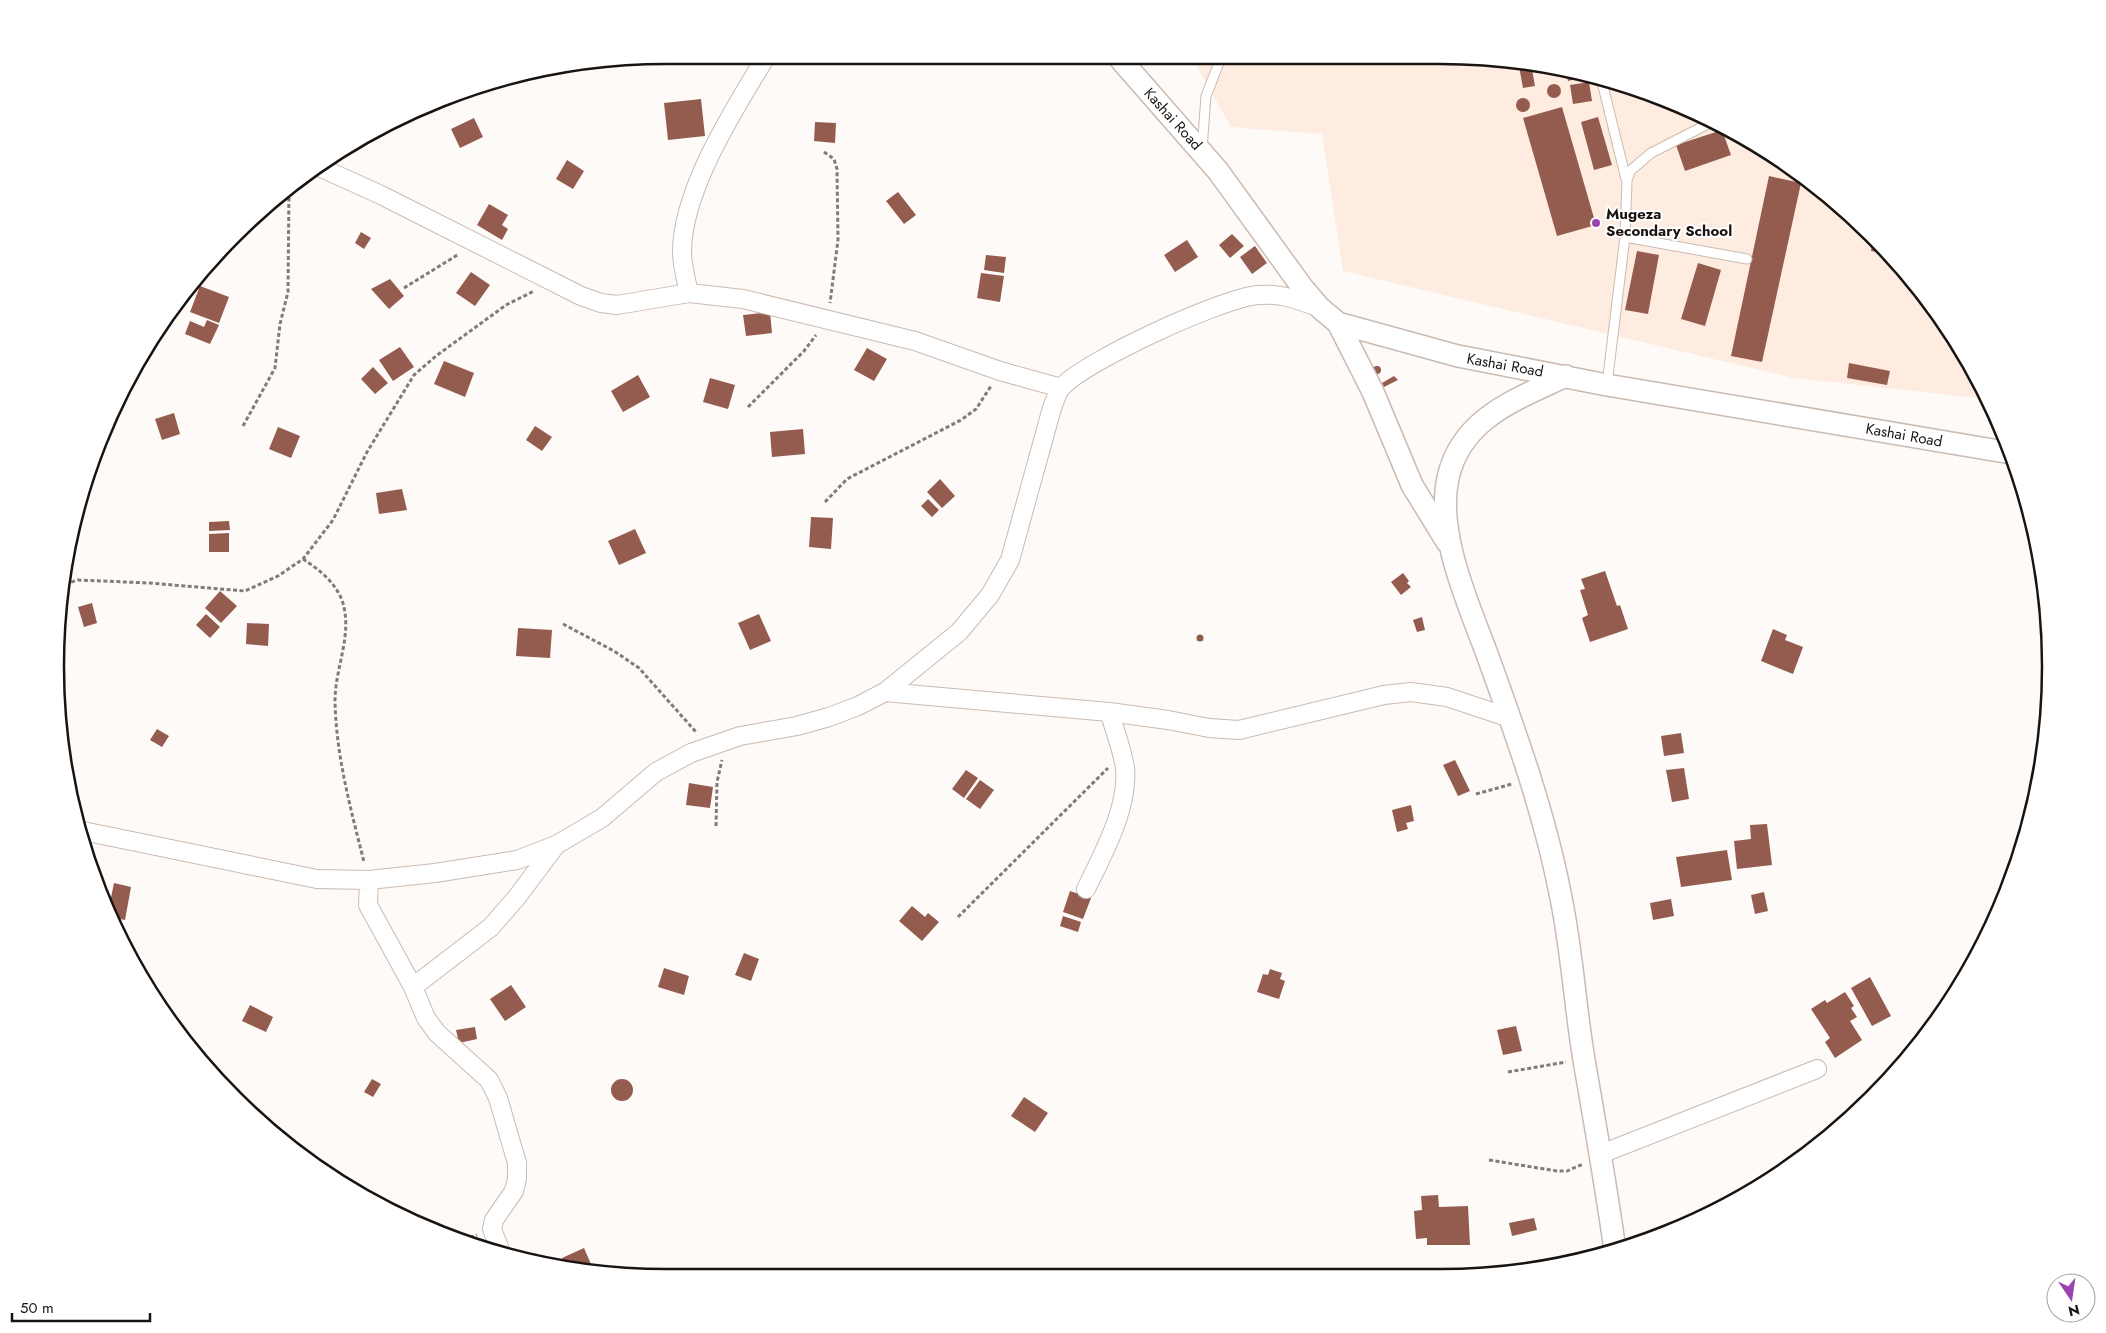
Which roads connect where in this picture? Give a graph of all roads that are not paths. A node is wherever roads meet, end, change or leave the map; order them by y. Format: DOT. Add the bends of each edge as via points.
graph roads {
  1 [pos="762,64"];
  2 [pos="1125,64"];
  3 [pos="1218,64"];
  4 [pos="1603,86"];
  5 [pos="1705,126"];
  6 [pos="1202,152"];
  7 [pos="325,170"];
  8 [pos="1627,181"];
  9 [pos="1625,238"];
  10 [pos="1747,259"];
  11 [pos="689,293"];
  12 [pos="1320,308"];
  13 [pos="1338,324"];
  14 [pos="1566,376"];
  15 [pos="1607,384"];
  16 [pos="1060,388"];
  17 [pos="2002,451"];
  18 [pos="1454,553"];
  19 [pos="885,692"];
  20 [pos="1109,712"];
  21 [pos="1510,718"];
  22 [pos="87,832"];
  23 [pos="556,845"];
  24 [pos="368,880"];
  25 [pos="1086,889"];
  26 [pos="413,986"];
  27 [pos="1817,1069"];
  28 [pos="1602,1154"];
  29 [pos="1614,1243"];
  30 [pos="498,1245"];
  1 -- 11 [label="street" via="717,142 687,215 682,252"];
  2 -- 6 [label="street, Kashai Road"];
  3 -- 6 [label="lane" via="1206,96"];
  4 -- 8 [label="lane"];
  5 -- 8 [label="lane" via="1650,153 1630,172"];
  6 -- 12 [label="street, Kashai Road"];
  7 -- 11 [label="street" via="601,303 617,305"];
  8 -- 9 [label="lane"];
  9 -- 10 [label="lane"];
  9 -- 15 [label="lane"];
  11 -- 16 [label="street" via="743,299 915,341"];
  12 -- 13 [label="street, Kashai Road"];
  12 -- 16 [label="street" via="1283,295 1256,295 1232,300 1204,310 1094,364"];
  13 -- 14 [label="street, Kashai Road" via="1458,356"];
  13 -- 18 [label="street" via="1374,392 1412,485"];
  14 -- 15 [label="street, Kashai Road"];
  14 -- 18 [label="street" via="1494,410 1473,428 1458,449 1448,477 1445,500"];
  15 -- 17 [label="street, Kashai Road"];
  16 -- 19 [label="street" via="1010,560 990,595 959,632"];
  18 -- 21 [label="street" via="1468,607"];
  19 -- 20 [label="street"];
  19 -- 23 [label="street" via="829,717 728,740 691,753 656,772 602,818"];
  20 -- 21 [label="street" via="1240,730 1411,692 1447,696"];
  20 -- 25 [label="street" via="1125,771 1122,799 1110,840"];
  21 -- 28 [label="street" via="1532,778 1562,898 1584,1060"];
  22 -- 24 [label="street" via="317,878"];
  23 -- 24 [label="street" via="517,860"];
  23 -- 26 [label="street" via="491,927"];
  24 -- 26 [label="street" via="368,905"];
  26 -- 30 [label="street" via="426,1018 437,1033 489,1080 498,1098 517,1163 514,1191 494,1220 492,1229"];
  27 -- 28 [label="street"];
  28 -- 29 [label="street"];
}
